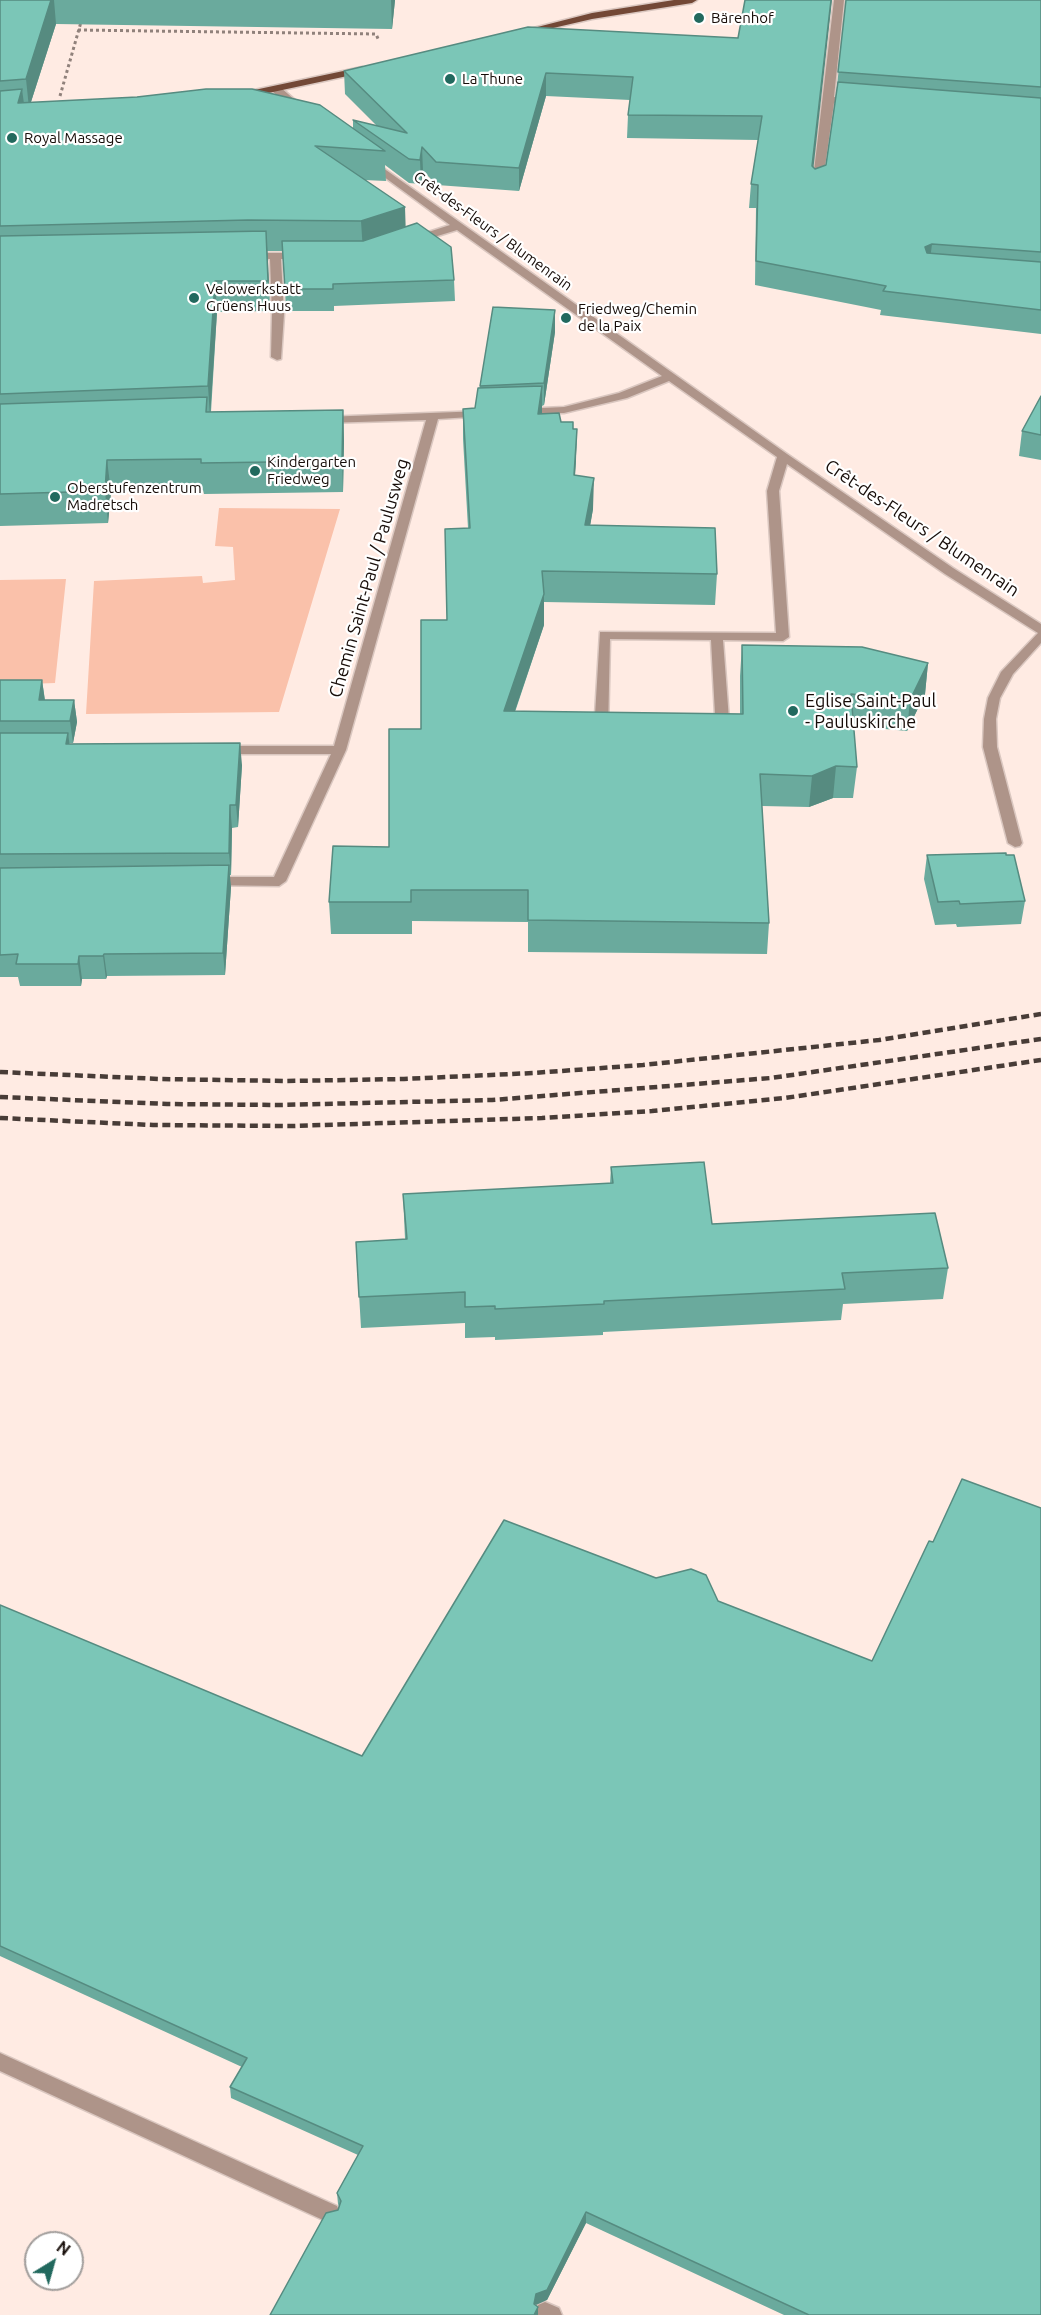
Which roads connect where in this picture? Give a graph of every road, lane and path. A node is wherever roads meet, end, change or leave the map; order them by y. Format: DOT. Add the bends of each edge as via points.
graph roads {
  1 [pos="692,0"];
  2 [pos="838,0"];
  3 [pos="81,20"];
  4 [pos="78,30"];
  5 [pos="509,36"];
  6 [pos="382,47"];
  7 [pos="369,68"];
  8 [pos="276,89"];
  9 [pos="60,96"];
  10 [pos="234,97"];
  11 [pos="829,100"];
  12 [pos="864,103"];
  13 [pos="309,118"];
  14 [pos="355,151"];
  15 [pos="817,188"];
  16 [pos="457,226"];
  17 [pos="408,243"];
  18 [pos="238,256"];
  19 [pos="275,256"];
  20 [pos="320,257"];
  21 [pos="277,357"];
  22 [pos="672,376"];
  23 [pos="433,416"];
  24 [pos="316,420"];
  25 [pos="783,456"];
  26 [pos="1041,630"];
  27 [pos="1041,636"];
  28 [pos="717,638"];
  29 [pos="600,732"];
  30 [pos="723,741"];
  31 [pos="210,750"];
  32 [pos="339,750"];
  33 [pos="1015,843"];
  34 [pos="198,882"];
  35 [pos="0,2062"];
  36 [pos="330,2213"];
  1 -- 5 [label="main road" via="592,16"];
  2 -- 11 [label="street"];
  3 -- 4 [label="path"];
  4 -- 6 [label="path" via="376,34"];
  4 -- 9 [label="path"];
  7 -- 8 [label="main road"];
  8 -- 10 [label="main road"];
  8 -- 13 [label="street"];
  11 -- 12 [label="street"];
  11 -- 15 [label="street"];
  14 -- 16 [label="street, Crêt-des-Fleurs / Blumenrain"];
  16 -- 17 [label="street"];
  16 -- 22 [label="street, Crêt-des-Fleurs / Blumenrain"];
  18 -- 19 [label="street"];
  19 -- 20 [label="street"];
  19 -- 21 [label="street"];
  22 -- 23 [label="street" via="622,396 564,410"];
  22 -- 25 [label="street, Crêt-des-Fleurs / Blumenrain"];
  23 -- 24 [label="street"];
  23 -- 32 [label="street, Chemin Saint-Paul / Paulusweg"];
  25 -- 26 [label="street, Crêt-des-Fleurs / Blumenrain" via="949,572"];
  25 -- 28 [label="street" via="773,491 783,637"];
  27 -- 33 [label="street" via="1007,672 994,698 990,719 990,747"];
  28 -- 29 [label="street" via="604,636"];
  28 -- 30 [label="street"];
  31 -- 32 [label="street"];
  32 -- 34 [label="street, Chemin Saint-Paul / Paulusweg" via="279,881"];
  35 -- 36 [label="street"];
}
